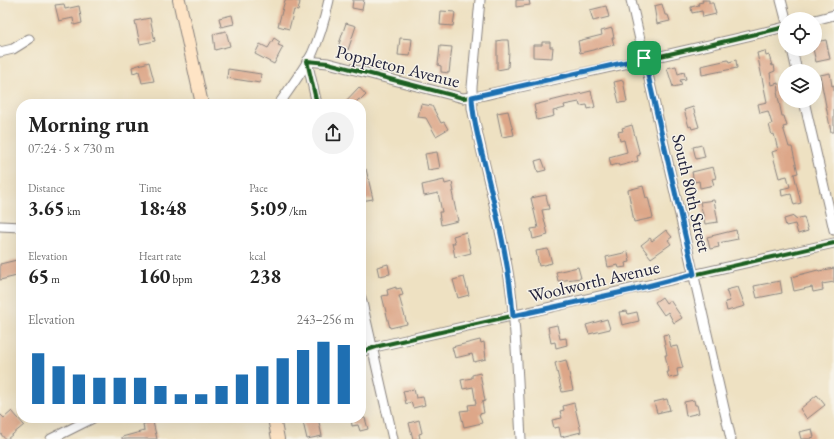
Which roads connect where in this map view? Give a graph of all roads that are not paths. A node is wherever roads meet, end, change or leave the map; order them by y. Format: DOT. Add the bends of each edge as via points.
graph roads {
  1 [pos="179,0"];
  2 [pos="329,0"];
  3 [pos="480,0"];
  4 [pos="631,0"];
  5 [pos="781,0"];
  6 [pos="784,12"];
  7 [pos="834,15"];
  8 [pos="822,18"];
  9 [pos="778,29"];
  10 [pos="29,39"];
  11 [pos="0,52"];
  12 [pos="644,58"];
  13 [pos="308,61"];
  14 [pos="472,97"];
  15 [pos="201,99"];
  16 [pos="282,99"];
  17 [pos="316,99"];
  18 [pos="806,108"];
  19 [pos="0,226"];
  20 [pos="16,227"];
  21 [pos="834,230"];
  22 [pos="834,243"];
  23 [pos="694,274"];
  24 [pos="513,316"];
  25 [pos="366,321"];
  26 [pos="372,348"];
  27 [pos="366,350"];
  28 [pos="83,423"];
  29 [pos="275,423"];
  30 [pos="50,439"];
  31 [pos="278,439"];
  32 [pos="393,439"];
  33 [pos="521,439"];
  34 [pos="731,439"];
  1 -- 15 [label="main road"];
  2 -- 13 [label="street"];
  3 -- 14 [label="street"];
  4 -- 12 [label="street, South 80th Street"];
  5 -- 6 [label="street"];
  7 -- 8 [label="street"];
  9 -- 12 [label="street, Poppleton Avenue"];
  10 -- 11 [label="street" via="13,49"];
  12 -- 14 [label="street, Poppleton Avenue"];
  12 -- 23 [label="street, South 80th Street"];
  13 -- 14 [label="street, Poppleton Avenue" via="328,63 458,97"];
  13 -- 16 [label="street"];
  13 -- 17 [label="street"];
  14 -- 24 [label="street" via="476,128 500,233"];
  18 -- 21 [label="street"];
  19 -- 20 [label="street"];
  22 -- 23 [label="street, Woolworth Avenue"];
  23 -- 24 [label="street, Woolworth Avenue"];
  23 -- 34 [label="street, South 80th Street"];
  24 -- 26 [label="street, Woolworth Avenue"];
  24 -- 33 [label="street"];
  25 -- 26 [label="street"];
  26 -- 27 [label="street, Woolworth Avenue"];
  26 -- 32 [label="street"];
  28 -- 30 [label="street"];
  29 -- 31 [label="main road"];
}
